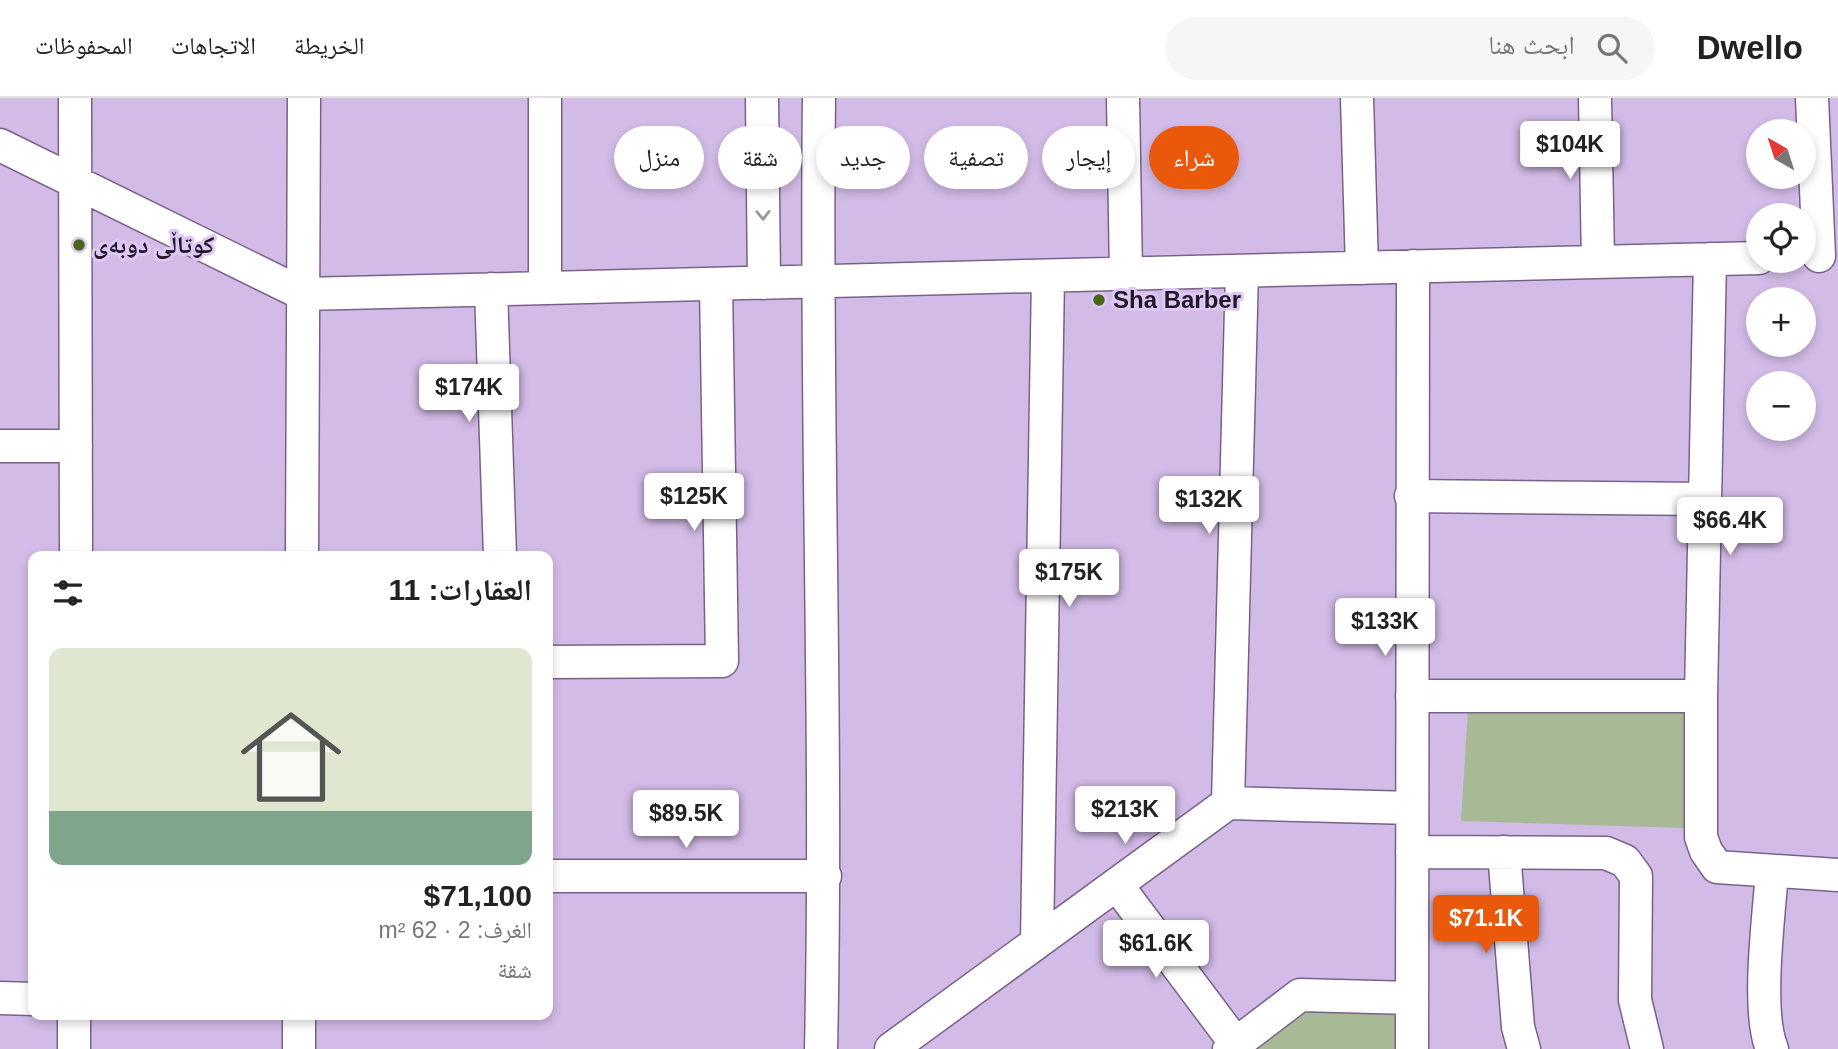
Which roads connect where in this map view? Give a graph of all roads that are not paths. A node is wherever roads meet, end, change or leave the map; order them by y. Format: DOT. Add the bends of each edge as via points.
graph roads {
  1 [pos="75,98"];
  2 [pos="304,98"];
  3 [pos="545,98"];
  4 [pos="762,98"];
  5 [pos="819,98"];
  6 [pos="1123,98"];
  7 [pos="1357,98"];
  8 [pos="1595,98"];
  9 [pos="1812,98"];
  10 [pos="0,145"];
  11 [pos="74,183"];
  12 [pos="1821,256"];
  13 [pos="1746,258"];
  14 [pos="1710,259"];
  15 [pos="1598,262"];
  16 [pos="1413,266"];
  17 [pos="1362,268"];
  18 [pos="1242,271"];
  19 [pos="1126,274"];
  20 [pos="1048,275"];
  21 [pos="816,282"];
  22 [pos="764,283"];
  23 [pos="716,284"];
  24 [pos="545,288"];
  25 [pos="491,289"];
  26 [pos="303,294"];
  27 [pos="0,446"];
  28 [pos="76,446"];
  29 [pos="1411,496"];
  30 [pos="1705,499"];
  31 [pos="76,551"];
  32 [pos="302,551"];
  33 [pos="500,551"];
  34 [pos="553,662"];
  35 [pos="1412,696"];
  36 [pos="1701,696"];
  37 [pos="1228,803"];
  38 [pos="1412,808"];
  39 [pos="1412,852"];
  40 [pos="1504,852"];
  41 [pos="1772,872"];
  42 [pos="1838,875"];
  43 [pos="553,876"];
  44 [pos="825,876"];
  45 [pos="1117,885"];
  46 [pos="1037,942"];
  47 [pos="0,998"];
  48 [pos="1412,998"];
  49 [pos="28,999"];
  50 [pos="74,1020"];
  51 [pos="299,1020"];
  52 [pos="1233,1047"];
  53 [pos="74,1049"];
  54 [pos="299,1049"];
  55 [pos="821,1049"];
  56 [pos="891,1049"];
  57 [pos="1412,1049"];
  58 [pos="1524,1049"];
  59 [pos="1647,1049"];
  60 [pos="1772,1049"];
  1 -- 11 [label="street"];
  2 -- 26 [label="street"];
  3 -- 24 [label="street"];
  4 -- 22 [label="street, one-way"];
  5 -- 21 [label="street"];
  6 -- 19 [label="street"];
  7 -- 17 [label="street"];
  8 -- 15 [label="street"];
  9 -- 12 [label="street"];
  10 -- 11 [label="street"];
  11 -- 26 [label="street"];
  11 -- 28 [label="street"];
  13 -- 14 [label="street"];
  14 -- 15 [label="street"];
  14 -- 30 [label="street"];
  15 -- 16 [label="street"];
  16 -- 17 [label="street"];
  16 -- 29 [label="street"];
  17 -- 18 [label="street"];
  18 -- 19 [label="street"];
  18 -- 37 [label="street"];
  19 -- 20 [label="street"];
  20 -- 21 [label="street"];
  20 -- 46 [label="street"];
  21 -- 22 [label="street"];
  21 -- 44 [label="street"];
  22 -- 23 [label="street"];
  23 -- 24 [label="street"];
  23 -- 34 [label="street" via="722,661"];
  24 -- 25 [label="street"];
  25 -- 26 [label="street"];
  25 -- 33 [label="street"];
  26 -- 32 [label="street"];
  27 -- 28 [label="street"];
  28 -- 31 [label="street"];
  29 -- 30 [label="street"];
  29 -- 35 [label="street"];
  30 -- 36 [label="street"];
  35 -- 36 [label="street"];
  35 -- 38 [label="street"];
  36 -- 41 [label="street" via="1701,836 1706,851 1717,867"];
  37 -- 38 [label="street"];
  37 -- 45 [label="street"];
  38 -- 39 [label="street"];
  39 -- 40 [label="street"];
  39 -- 48 [label="street"];
  40 -- 58 [label="street" via="1518,1027"];
  40 -- 59 [label="street" via="1606,853 1625,861 1636,876 1635,1000"];
  41 -- 42 [label="street"];
  41 -- 60 [label="street" via="1765,990 1767,1038"];
  43 -- 44 [label="street"];
  44 -- 55 [label="street"];
  45 -- 46 [label="street"];
  45 -- 52 [label="street"];
  46 -- 56 [label="street"];
  47 -- 49 [label="street"];
  48 -- 52 [label="street" via="1300,995"];
  48 -- 57 [label="street"];
  50 -- 53 [label="street"];
  51 -- 54 [label="street"];
}
